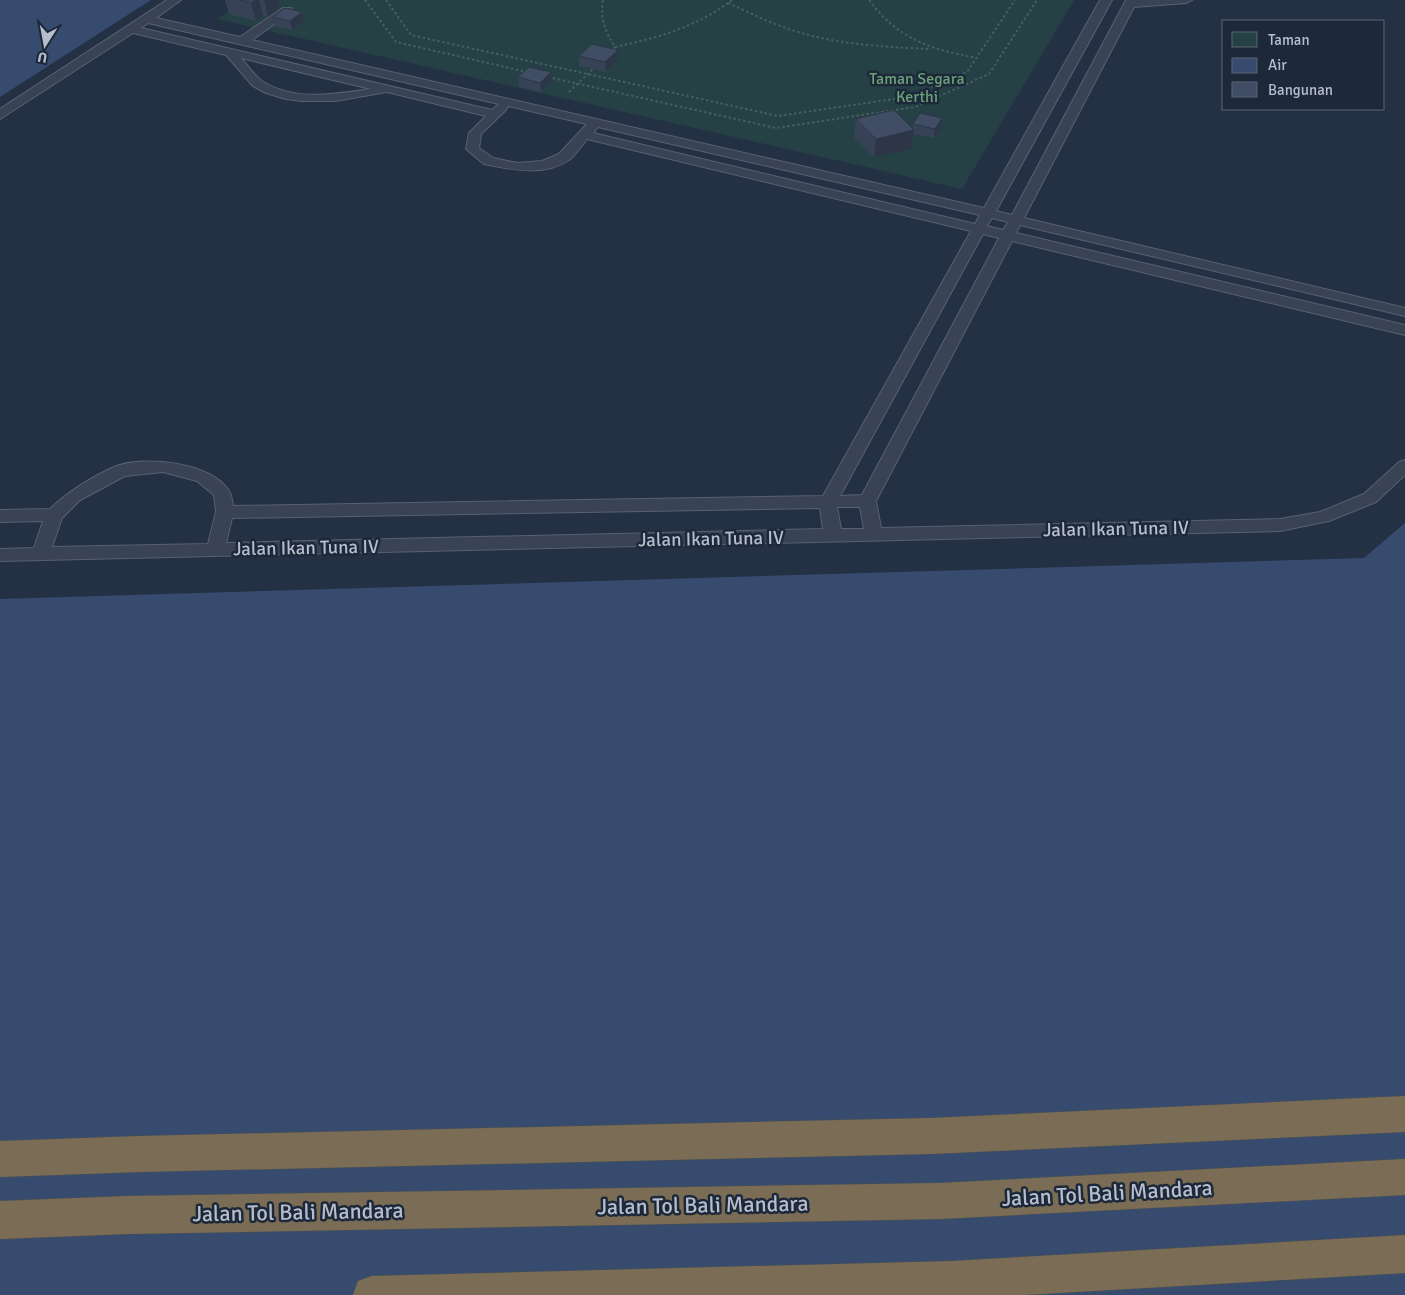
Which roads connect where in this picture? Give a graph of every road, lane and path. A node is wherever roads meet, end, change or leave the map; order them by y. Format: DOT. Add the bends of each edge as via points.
graph roads {
  1 [pos="175,0"];
  2 [pos="365,0"];
  3 [pos="386,0"];
  4 [pos="603,0"];
  5 [pos="732,0"];
  6 [pos="870,0"];
  7 [pos="1015,0"];
  8 [pos="1037,0"];
  9 [pos="1106,0"];
  10 [pos="1186,0"];
  11 [pos="1131,2"];
  12 [pos="728,3"];
  13 [pos="287,10"];
  14 [pos="146,19"];
  15 [pos="131,29"];
  16 [pos="244,40"];
  17 [pos="615,46"];
  18 [pos="931,49"];
  19 [pos="230,51"];
  20 [pos="608,54"];
  21 [pos="976,58"];
  22 [pos="601,60"];
  23 [pos="530,73"];
  24 [pos="588,74"];
  25 [pos="540,75"];
  26 [pos="578,84"];
  27 [pos="393,90"];
  28 [pos="508,102"];
  29 [pos="548,112"];
  30 [pos="495,114"];
  31 [pos="0,115"];
  32 [pos="596,123"];
  33 [pos="585,134"];
  34 [pos="987,213"];
  35 [pos="1015,219"];
  36 [pos="979,227"];
  37 [pos="1007,234"];
  38 [pos="1405,312"];
  39 [pos="1405,330"];
  40 [pos="1405,466"];
  41 [pos="867,501"];
  42 [pos="828,502"];
  43 [pos="226,512"];
  44 [pos="54,515"];
  45 [pos="0,516"];
  46 [pos="874,535"];
  47 [pos="833,536"];
  48 [pos="215,550"];
  49 [pos="42,554"];
  50 [pos="0,555"];
  51 [pos="1405,1114"];
  52 [pos="0,1158"];
  53 [pos="1405,1177"];
  54 [pos="0,1220"];
  55 [pos="1405,1254"];
  56 [pos="372,1295"];
  1 -- 14 [label="lane"];
  2 -- 23 [label="path" via="396,42"];
  3 -- 24 [label="path" via="412,35"];
  4 -- 17 [label="path" via="603,29"];
  5 -- 12 [label="path"];
  6 -- 18 [label="path" via="878,13 899,32"];
  7 -- 21 [label="path"];
  8 -- 26 [label="path" via="989,74 916,107 776,128"];
  9 -- 34 [label="lane"];
  10 -- 11 [label="lane"];
  11 -- 35 [label="lane"];
  12 -- 17 [label="path" via="680,30"];
  12 -- 18 [label="path" via="778,26 828,39 879,47"];
  13 -- 16 [label="lane"];
  14 -- 15 [label="lane"];
  14 -- 16 [label="lane"];
  15 -- 19 [label="lane"];
  15 -- 31 [label="lane"];
  16 -- 28 [label="lane"];
  17 -- 20 [label="path"];
  18 -- 21 [label="path"];
  19 -- 27 [label="lane"];
  19 -- 27 [label="lane" via="257,83 276,92 302,98 333,98"];
  21 -- 24 [label="path" via="967,72 908,97 778,116"];
  22 -- 24 [label="path"];
  24 -- 26 [label="path"];
  25 -- 26 [label="path"];
  26 -- 29 [label="path"];
  27 -- 30 [label="lane"];
  28 -- 29 [label="lane"];
  28 -- 30 [label="lane"];
  29 -- 32 [label="lane"];
  30 -- 33 [label="lane" via="475,133 472,149 489,162 518,167 544,165 564,157"];
  32 -- 33 [label="lane"];
  32 -- 34 [label="lane"];
  33 -- 36 [label="lane"];
  34 -- 35 [label="lane"];
  34 -- 36 [label="lane"];
  35 -- 37 [label="lane"];
  35 -- 38 [label="lane"];
  36 -- 37 [label="lane"];
  36 -- 42 [label="lane"];
  37 -- 39 [label="lane"];
  37 -- 41 [label="lane"];
  40 -- 46 [label="lane, Jalan Ikan Tuna IV" via="1370,498 1323,517 1280,525"];
  41 -- 42 [label="lane, Jalan Ikan Tuna IV"];
  41 -- 46 [label="lane"];
  42 -- 43 [label="lane, Jalan Ikan Tuna IV"];
  42 -- 47 [label="lane"];
  43 -- 44 [label="lane" via="222,493 204,477 163,466 121,472 74,496"];
  43 -- 48 [label="lane"];
  44 -- 45 [label="lane"];
  44 -- 49 [label="lane"];
  46 -- 47 [label="lane, Jalan Ikan Tuna IV"];
  47 -- 48 [label="lane, Jalan Ikan Tuna IV"];
  48 -- 49 [label="lane, Jalan Ikan Tuna IV"];
  49 -- 50 [label="lane, Jalan Ikan Tuna IV"];
  51 -- 52 [label="highway" via="931,1136"];
  53 -- 54 [label="highway, Jalan Tol Bali Mandara" via="940,1201"];
  55 -- 56 [label="highway" via="952,1280"];
}
